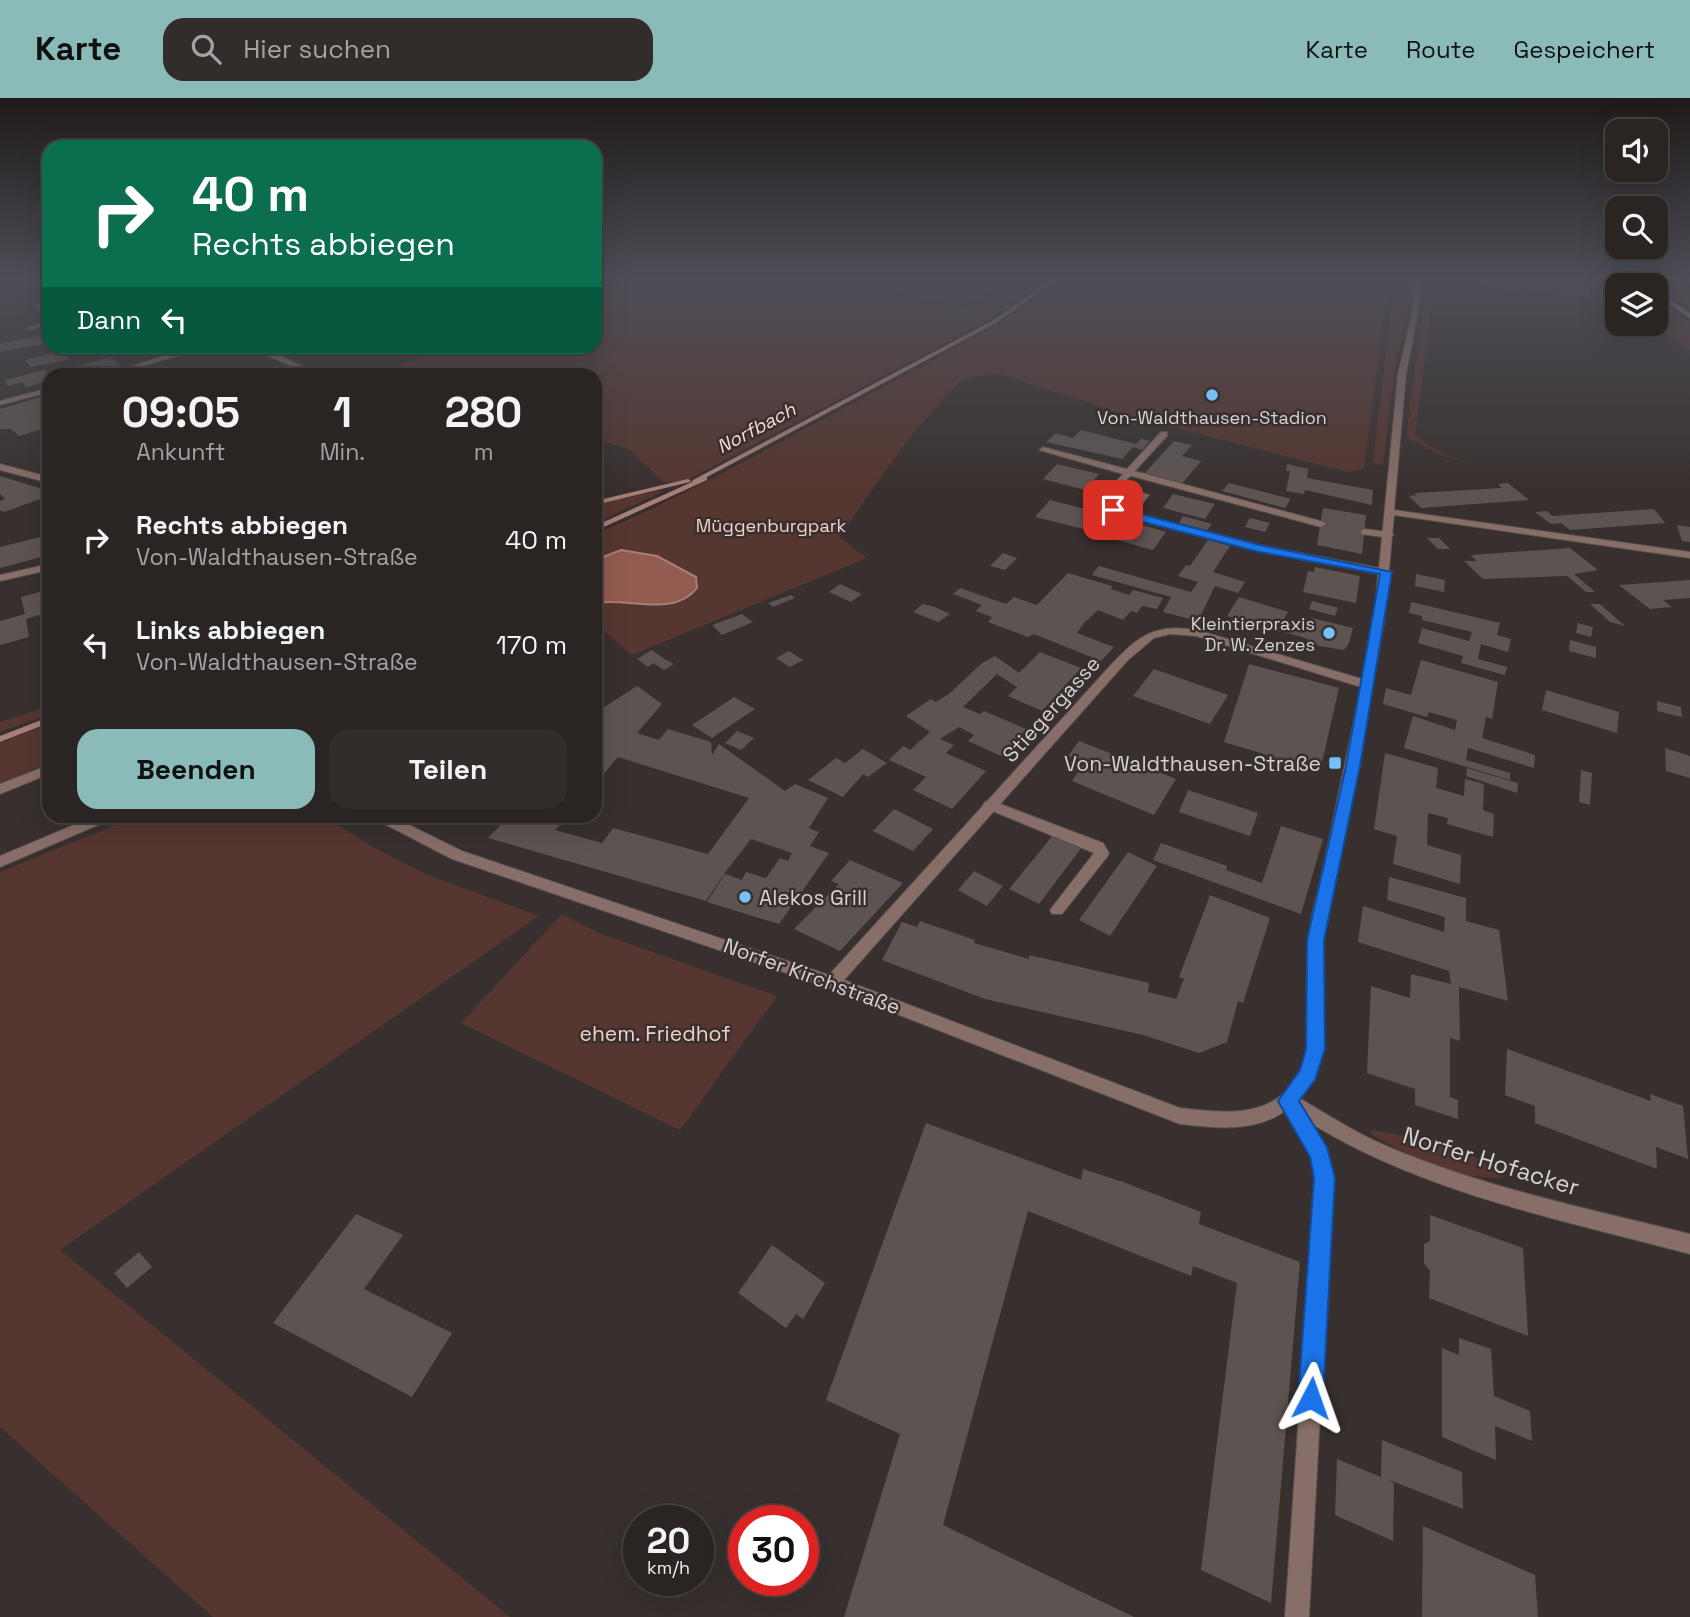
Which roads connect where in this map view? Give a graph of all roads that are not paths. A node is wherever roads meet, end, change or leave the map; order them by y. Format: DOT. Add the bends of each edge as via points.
graph roads {
  1 [pos="1407,350"];
  2 [pos="179,354"];
  3 [pos="271,354"];
  4 [pos="131,368"];
  5 [pos="301,368"];
  6 [pos="42,392"];
  7 [pos="0,403"];
  8 [pos="1164,434"];
  9 [pos="1043,450"];
  10 [pos="0,467"];
  11 [pos="1127,472"];
  12 [pos="42,478"];
  13 [pos="1114,488"];
  14 [pos="1390,512"];
  15 [pos="1129,514"];
  16 [pos="1321,524"];
  17 [pos="1364,532"];
  18 [pos="1389,535"];
  19 [pos="1690,555"];
  20 [pos="42,569"];
  21 [pos="1386,572"];
  22 [pos="0,578"];
  23 [pos="1368,685"];
  24 [pos="42,772"];
  25 [pos="0,789"];
  26 [pos="990,805"];
  27 [pos="91,823"];
  28 [pos="394,823"];
  29 [pos="0,862"];
  30 [pos="1057,910"];
  31 [pos="832,982"];
  32 [pos="1288,1101"];
  33 [pos="1690,1244"];
  34 [pos="1297,1617"];
  1 -- 14 [label="street"];
  2 -- 4 [label="street"];
  3 -- 5 [label="street"];
  6 -- 7 [label="street"];
  8 -- 11 [label="street"];
  9 -- 11 [label="street"];
  10 -- 12 [label="street"];
  11 -- 13 [label="street"];
  11 -- 16 [label="street"];
  13 -- 15 [label="street" via="1144,495"];
  13 -- 15 [label="street" via="1098,506"];
  14 -- 18 [label="street"];
  14 -- 19 [label="street"];
  15 -- 21 [label="street" via="1259,548"];
  17 -- 18 [label="street"];
  18 -- 21 [label="street"];
  20 -- 22 [label="street"];
  21 -- 23 [label="street"];
  23 -- 26 [label="street, Stiegergasse" via="1197,633 1160,631 1135,645"];
  23 -- 32 [label="street" via="1316,940 1315,1049 1308,1074"];
  24 -- 25 [label="street"];
  26 -- 30 [label="street" via="1098,847 1102,853"];
  26 -- 31 [label="street, Stiegergasse"];
  27 -- 29 [label="street"];
  28 -- 31 [label="street, Norfer Kirchstraße" via="457,855 509,874"];
  31 -- 32 [label="street, Norfer Kirchstraße" via="1180,1116 1220,1121 1247,1118"];
  32 -- 33 [label="street, Norfer Hofacker" via="1396,1159 1493,1191"];
  32 -- 34 [label="street" via="1320,1154 1324,1178"];
}
